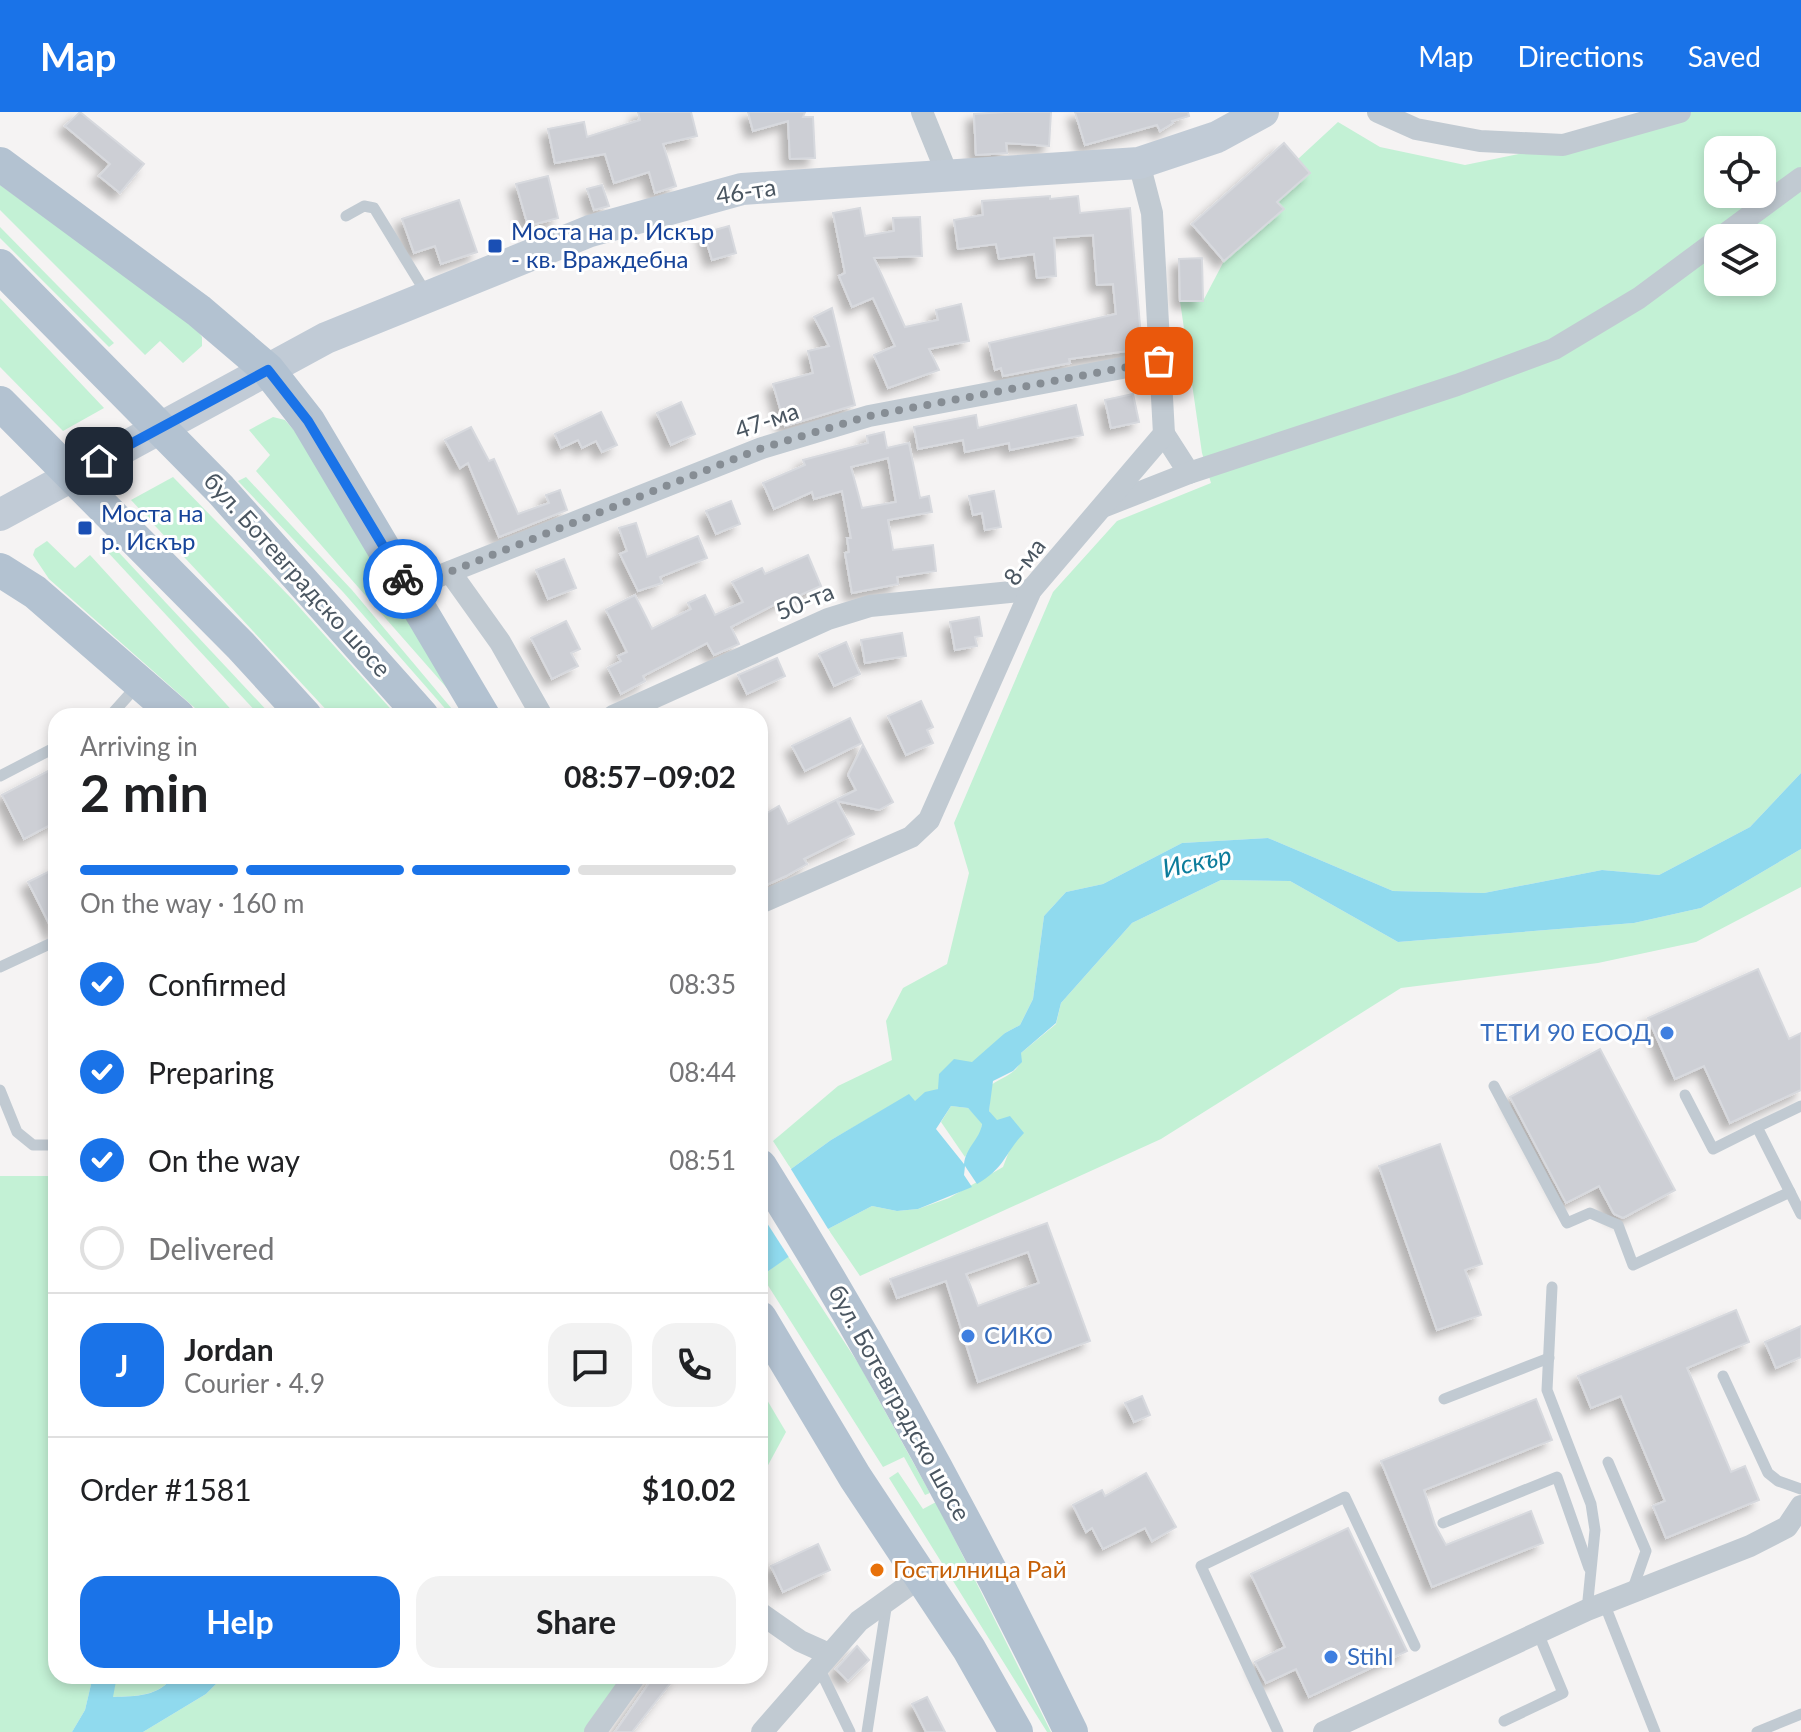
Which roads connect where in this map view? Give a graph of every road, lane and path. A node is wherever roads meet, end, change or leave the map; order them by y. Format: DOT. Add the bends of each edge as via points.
graph roads {
  1 [pos="922,112"];
  2 [pos="1263,112"];
  3 [pos="1378,112"];
  4 [pos="1680,112"];
  5 [pos="1139,163"];
  6 [pos="0,164"];
  7 [pos="948,176"];
  8 [pos="1801,178"];
  9 [pos="346,216"];
  10 [pos="0,266"];
  11 [pos="428,297"];
  12 [pos="1159,361"];
  13 [pos="268,370"];
  14 [pos="5,408"];
  15 [pos="1164,434"];
  16 [pos="1189,473"];
  17 [pos="1104,507"];
  18 [pos="0,515"];
  19 [pos="0,570"];
  20 [pos="450,572"];
  21 [pos="409,588"];
  22 [pos="1031,590"];
  23 [pos="139,681"];
  24 [pos="117,708"];
  25 [pos="169,708"];
  26 [pos="298,708"];
  27 [pos="415,708"];
  28 [pos="478,708"];
  29 [pos="537,708"];
  30 [pos="631,708"];
  31 [pos="48,751"];
  32 [pos="0,776"];
  33 [pos="768,900"];
  34 [pos="48,945"];
  35 [pos="0,967"];
  36 [pos="1494,1086"];
  37 [pos="0,1090"];
  38 [pos="1685,1095"];
  39 [pos="1801,1106"];
  40 [pos="1757,1127"];
  41 [pos="48,1145"];
  42 [pos="768,1179"];
  43 [pos="1790,1192"];
  44 [pos="1801,1214"];
  45 [pos="1552,1287"];
  46 [pos="768,1331"];
  47 [pos="1549,1358"];
  48 [pos="1723,1376"];
  49 [pos="1444,1399"];
  50 [pos="1608,1462"];
  51 [pos="1801,1489"];
  52 [pos="1800,1513"];
  53 [pos="1443,1523"];
  54 [pos="923,1575"];
  55 [pos="1592,1577"];
  56 [pos="1632,1592"];
  57 [pos="888,1597"];
  58 [pos="1596,1607"];
  59 [pos="768,1619"];
  60 [pos="1538,1633"];
  61 [pos="1415,1646"];
  62 [pos="824,1662"];
  63 [pos="629,1684"];
  64 [pos="994,1690"];
  65 [pos="1801,1714"];
  66 [pos="1504,1721"];
  67 [pos="595,1732"];
  68 [pos="762,1732"];
  69 [pos="850,1732"];
  70 [pos="867,1732"];
  71 [pos="1016,1732"];
  72 [pos="1039,1732"];
  73 [pos="1071,1732"];
  74 [pos="1278,1732"];
  75 [pos="1324,1732"];
  76 [pos="1655,1732"];
  77 [pos="1757,1732"];
  1 -- 7 [label="street"];
  2 -- 5 [label="street, 46-та" via="1217,137"];
  3 -- 4 [label="street" via="1416,129 1480,141 1563,145"];
  5 -- 7 [label="street, 46-та"];
  5 -- 12 [label="street" via="1152,213"];
  6 -- 13 [label="main road" via="199,311"];
  7 -- 11 [label="street, 46-та" via="742,189 590,231"];
  8 -- 16 [label="street" via="1639,298 1554,349"];
  9 -- 11 [label="lane" via="364,206 374,208"];
  10 -- 27 [label="main road, бул. Ботевградско шосе" via="220,489"];
  11 -- 13 [label="street, 46-та" via="326,338"];
  12 -- 15 [label="street"];
  12 -- 20 [label="street, 47-ма" via="869,416 762,448"];
  13 -- 18 [label="street, 46-та"];
  13 -- 21 [label="main road" via="308,421"];
  14 -- 26 [label="main road"];
  15 -- 16 [label="street"];
  15 -- 17 [label="street, 8-ма"];
  16 -- 17 [label="street"];
  17 -- 22 [label="street, 8-ма"];
  19 -- 23 [label="main road" via="35,592"];
  20 -- 21 [label="street, 47-ма"];
  20 -- 29 [label="street" via="500,642"];
  21 -- 28 [label="main road"];
  22 -- 30 [label="street, 50-та" via="870,606 828,619"];
  22 -- 33 [label="street, 8-ма" via="929,820 911,837"];
  23 -- 24 [label="lane"];
  23 -- 25 [label="main road"];
  31 -- 32 [label="lane"];
  34 -- 35 [label="lane"];
  36 -- 43 [label="lane" via="1567,1223 1590,1213 1618,1225 1633,1265"];
  37 -- 41 [label="lane" via="17,1132 33,1145"];
  38 -- 40 [label="lane" via="1713,1149"];
  39 -- 40 [label="lane"];
  40 -- 43 [label="lane"];
  42 -- 73 [label="main road, бул. Ботевградско шосе" via="825,1268 945,1487"];
  43 -- 44 [label="lane"];
  45 -- 47 [label="lane"];
  46 -- 54 [label="main road" via="855,1477"];
  47 -- 49 [label="lane"];
  47 -- 55 [label="lane" via="1547,1390 1591,1504"];
  48 -- 51 [label="lane" via="1768,1473"];
  50 -- 56 [label="lane" via="1646,1551"];
  52 -- 56 [label="street" via="1787,1527 1750,1546"];
  53 -- 55 [label="lane" via="1557,1477"];
  54 -- 57 [label="street"];
  54 -- 64 [label="main road"];
  55 -- 58 [label="lane"];
  56 -- 58 [label="street"];
  57 -- 62 [label="street"];
  57 -- 70 [label="lane"];
  58 -- 60 [label="street"];
  58 -- 76 [label="lane"];
  59 -- 62 [label="street"];
  60 -- 66 [label="lane" via="1563,1693"];
  60 -- 75 [label="street"];
  61 -- 74 [label="lane" via="1345,1497 1201,1566"];
  62 -- 68 [label="street"];
  62 -- 69 [label="lane"];
  63 -- 67 [label="street"];
  64 -- 71 [label="main road"];
  64 -- 72 [label="main road" via="1026,1708"];
  65 -- 77 [label="lane"];
}
